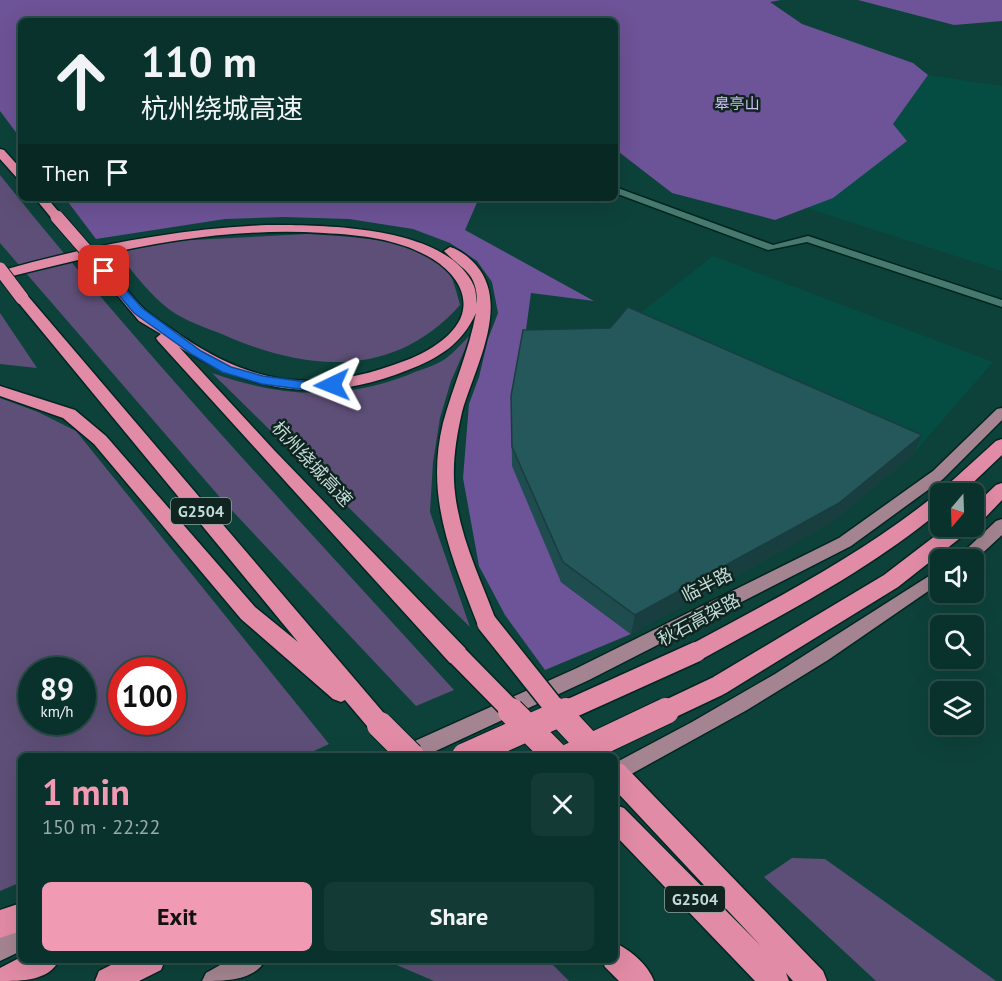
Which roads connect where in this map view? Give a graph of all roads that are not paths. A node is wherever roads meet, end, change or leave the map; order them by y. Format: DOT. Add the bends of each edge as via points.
graph roads {
  1 [pos="0,152"];
  2 [pos="18,173"];
  3 [pos="618,191"];
  4 [pos="43,201"];
  5 [pos="0,268"];
  6 [pos="0,275"];
  7 [pos="1002,304"];
  8 [pos="138,311"];
  9 [pos="0,391"];
  10 [pos="1002,412"];
  11 [pos="1002,445"];
  12 [pos="961,483"];
  13 [pos="1002,489"];
  14 [pos="984,507"];
  15 [pos="930,509"];
  16 [pos="1002,525"];
  17 [pos="948,537"];
  18 [pos="978,549"];
  19 [pos="930,582"];
  20 [pos="380,724"];
  21 [pos="408,753"];
  22 [pos="411,753"];
  23 [pos="472,753"];
  24 [pos="553,753"];
  25 [pos="577,753"];
  26 [pos="596,753"];
  27 [pos="618,772"];
  28 [pos="618,776"];
  29 [pos="618,820"];
  30 [pos="18,918"];
  31 [pos="0,924"];
  32 [pos="18,940"];
  33 [pos="0,949"];
  34 [pos="618,960"];
  35 [pos="39,963"];
  36 [pos="145,963"];
  37 [pos="247,963"];
  38 [pos="5,981"];
  39 [pos="109,981"];
  40 [pos="214,981"];
  41 [pos="640,981"];
  42 [pos="775,981"];
  43 [pos="813,981"];
  1 -- 2 [label="highway"];
  3 -- 7 [label="street" via="772,248 808,239"];
  4 -- 8 [label="highway, 杭州绕城高速, bridge"];
  5 -- 20 [label="highway, G2504, bridge"];
  5 -- 26 [label="highway, bridge" via="147,233 276,221 336,222 400,233 432,242 457,255 473,269 482,285 483,305 481,326 446,449 445,486 452,525 487,623"];
  6 -- 8 [label="highway" via="45,262 204,232 315,228 366,233 437,254 454,266 470,300 467,321 446,345 415,364 370,380 314,387 262,380 226,369"];
  8 -- 24 [label="highway, 杭州绕城高速, bridge" via="268,454"];
  9 -- 20 [label="highway" via="69,414 100,440 248,613"];
  10 -- 22 [label="main road, 临半路" via="938,475 845,542 583,674"];
  11 -- 12 [label="highway"];
  13 -- 14 [label="highway"];
  15 -- 23 [label="highway, 秋石高架路, bridge" via="860,560 696,652"];
  16 -- 18 [label="main road"];
  17 -- 25 [label="highway, bridge" via="891,581 718,686"];
  19 -- 27 [label="main road" via="843,642"];
  20 -- 21 [label="highway, G2504, bridge"];
  28 -- 43 [label="highway"];
  29 -- 42 [label="highway, G2504"];
  30 -- 31 [label="highway"];
  32 -- 33 [label="main road"];
  34 -- 41 [label="highway"];
  35 -- 38 [label="highway"];
  36 -- 39 [label="highway"];
  37 -- 40 [label="main road"];
}
